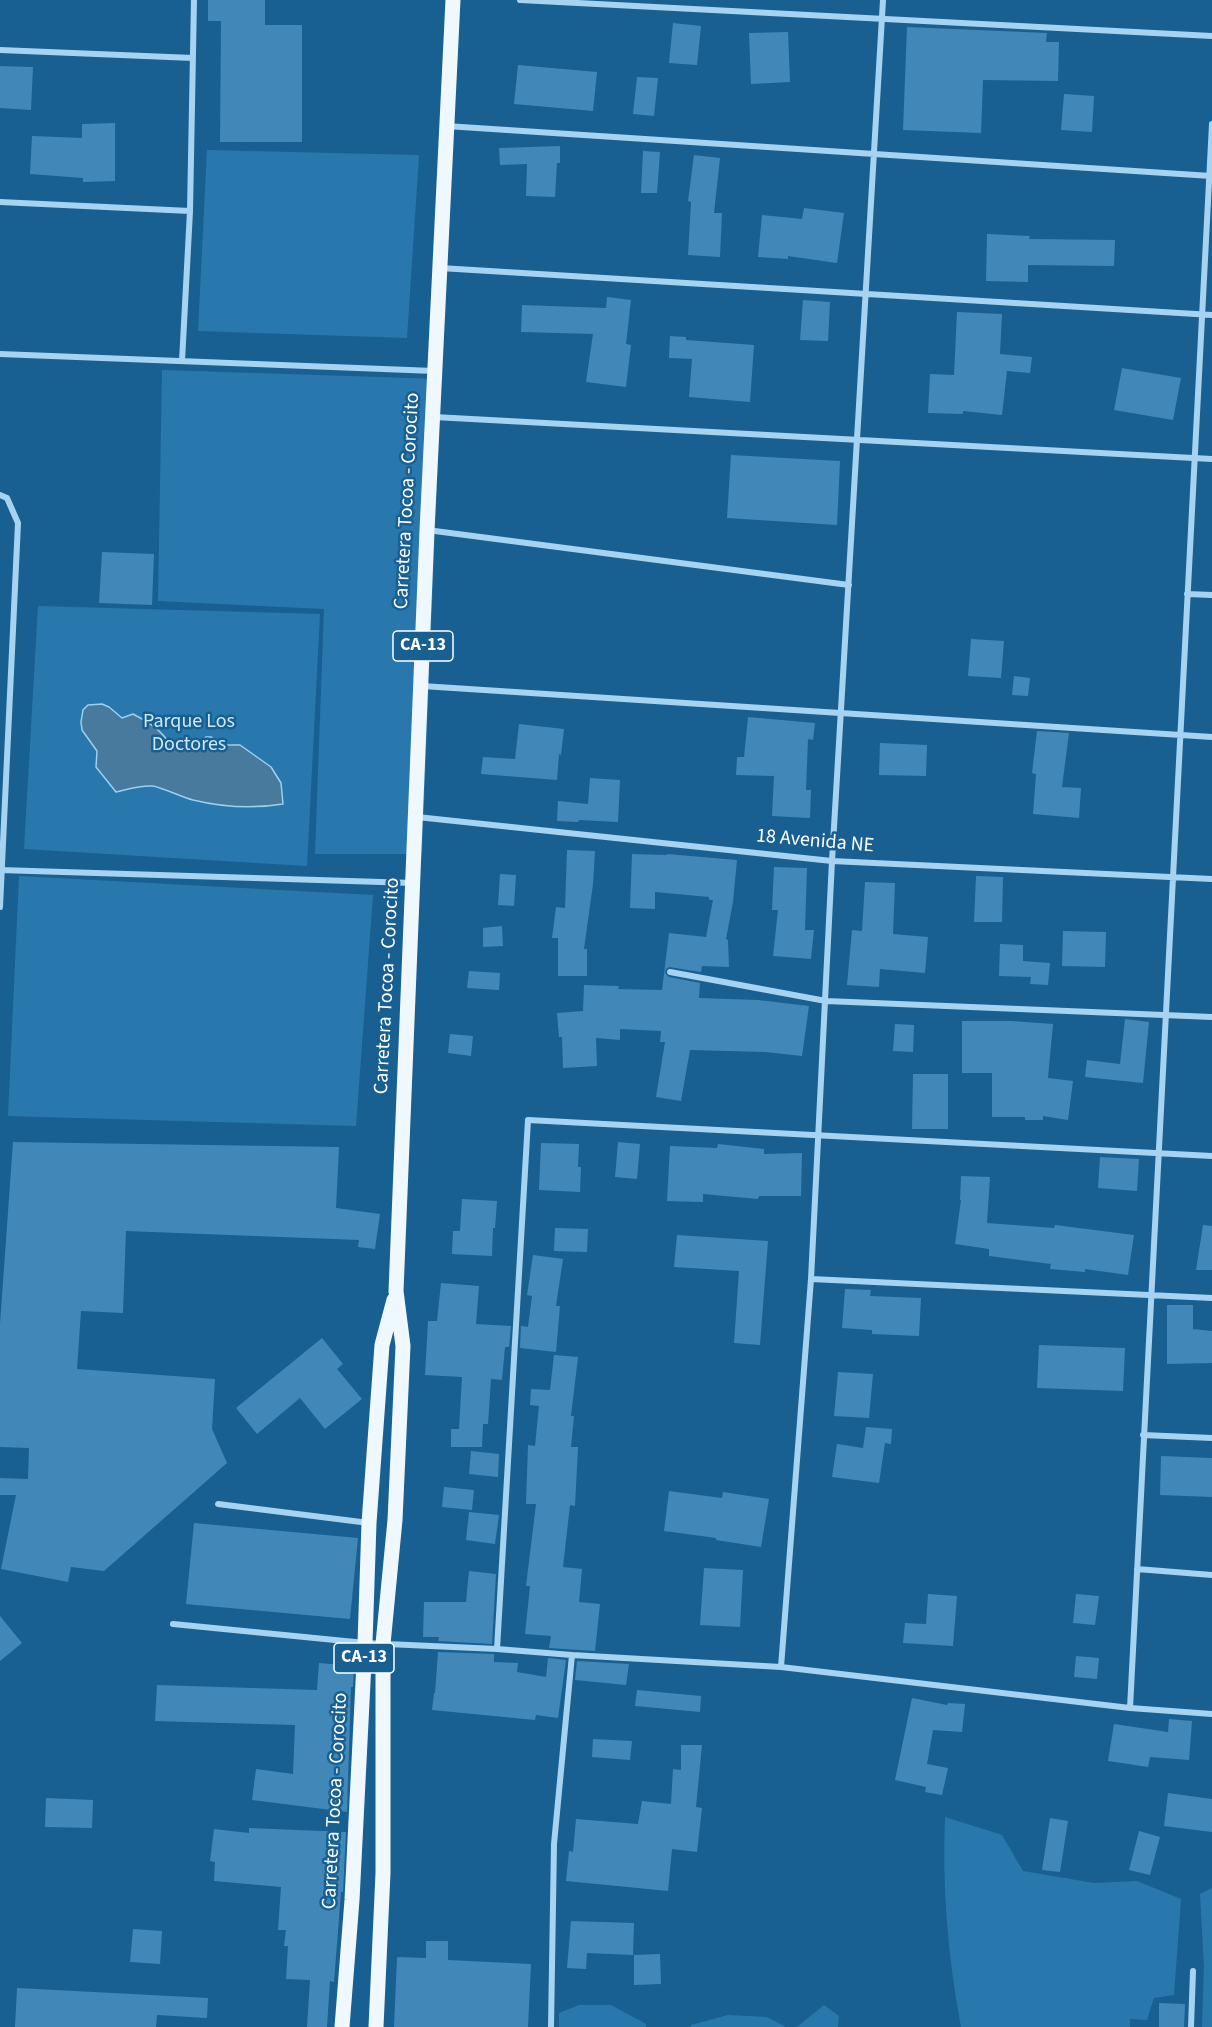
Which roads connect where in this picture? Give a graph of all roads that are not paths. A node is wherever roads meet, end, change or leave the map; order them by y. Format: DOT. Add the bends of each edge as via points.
graph roads {
  1 [pos="194,0"];
  2 [pos="453,0"];
  3 [pos="520,0"];
  4 [pos="883,0"];
  5 [pos="882,19"];
  6 [pos="1212,36"];
  7 [pos="0,50"];
  8 [pos="194,58"];
  9 [pos="1212,124"];
  10 [pos="446,126"];
  11 [pos="875,154"];
  12 [pos="1211,176"];
  13 [pos="0,202"];
  14 [pos="190,211"];
  15 [pos="440,268"];
  16 [pos="865,294"];
  17 [pos="1202,314"];
  18 [pos="1212,315"];
  19 [pos="0,354"];
  20 [pos="182,361"];
  21 [pos="435,371"];
  22 [pos="433,417"];
  23 [pos="856,440"];
  24 [pos="1195,458"];
  25 [pos="1212,459"];
  26 [pos="0,495"];
  27 [pos="427,530"];
  28 [pos="849,585"];
  29 [pos="1187,594"];
  30 [pos="1212,595"];
  31 [pos="421,686"];
  32 [pos="841,713"];
  33 [pos="1180,735"];
  34 [pos="1212,737"];
  35 [pos="416,817"];
  36 [pos="832,861"];
  37 [pos="1,870"];
  38 [pos="1173,878"];
  39 [pos="1212,879"];
  40 [pos="414,883"];
  41 [pos="0,907"];
  42 [pos="670,972"];
  43 [pos="826,1001"];
  44 [pos="1166,1015"];
  45 [pos="1212,1017"];
  46 [pos="817,1135"];
  47 [pos="1158,1153"];
  48 [pos="1212,1156"];
  49 [pos="811,1279"];
  50 [pos="396,1292"];
  51 [pos="1151,1295"];
  52 [pos="1212,1298"];
  53 [pos="1143,1434"];
  54 [pos="1212,1438"];
  55 [pos="218,1504"];
  56 [pos="369,1523"];
  57 [pos="1137,1569"];
  58 [pos="1212,1575"];
  59 [pos="173,1624"];
  60 [pos="365,1643"];
  61 [pos="383,1644"];
  62 [pos="497,1649"];
  63 [pos="572,1655"];
  64 [pos="781,1667"];
  65 [pos="1130,1708"];
  66 [pos="1212,1714"];
  67 [pos="1193,1971"];
  68 [pos="342,2027"];
  69 [pos="376,2027"];
  70 [pos="551,2027"];
  71 [pos="1191,2027"];
  1 -- 8 [label="street"];
  2 -- 10 [label="main road, Carretera Tocoa - Corocito / CA-13"];
  3 -- 5 [label="street"];
  4 -- 5 [label="street"];
  5 -- 6 [label="street"];
  5 -- 11 [label="street"];
  7 -- 8 [label="street"];
  8 -- 14 [label="street"];
  9 -- 12 [label="street"];
  10 -- 11 [label="street"];
  10 -- 15 [label="main road, Carretera Tocoa - Corocito / CA-13"];
  11 -- 12 [label="street"];
  11 -- 16 [label="street"];
  12 -- 17 [label="street"];
  13 -- 14 [label="street"];
  14 -- 20 [label="street"];
  15 -- 16 [label="street"];
  15 -- 21 [label="main road, Carretera Tocoa - Corocito / CA-13"];
  16 -- 17 [label="street"];
  16 -- 23 [label="street"];
  17 -- 18 [label="street"];
  17 -- 24 [label="street"];
  19 -- 20 [label="street"];
  20 -- 21 [label="street"];
  21 -- 22 [label="main road, Carretera Tocoa - Corocito / CA-13"];
  22 -- 23 [label="street"];
  22 -- 27 [label="main road, Carretera Tocoa - Corocito / CA-13"];
  23 -- 24 [label="street"];
  23 -- 28 [label="street"];
  24 -- 25 [label="street"];
  24 -- 29 [label="street"];
  26 -- 37 [label="street" via="7,498 18,523"];
  27 -- 28 [label="street"];
  27 -- 31 [label="main road, Carretera Tocoa - Corocito / CA-13"];
  28 -- 32 [label="street"];
  29 -- 30 [label="street"];
  29 -- 33 [label="street"];
  31 -- 32 [label="street"];
  31 -- 35 [label="main road, Carretera Tocoa - Corocito / CA-13"];
  32 -- 33 [label="street"];
  32 -- 36 [label="street"];
  33 -- 34 [label="street"];
  33 -- 38 [label="street"];
  35 -- 36 [label="street, 18 Avenida NE"];
  35 -- 40 [label="main road, Carretera Tocoa - Corocito / CA-13"];
  36 -- 38 [label="street, 18 Avenida NE"];
  36 -- 43 [label="street"];
  37 -- 40 [label="street"];
  37 -- 41 [label="street"];
  38 -- 39 [label="street, 18 Avenida NE"];
  38 -- 44 [label="street"];
  40 -- 50 [label="main road, Carretera Tocoa - Corocito / CA-13"];
  42 -- 43 [label="street"];
  43 -- 44 [label="street"];
  43 -- 46 [label="street"];
  44 -- 45 [label="street"];
  44 -- 47 [label="street"];
  46 -- 47 [label="street"];
  46 -- 49 [label="street"];
  46 -- 62 [label="street" via="528,1120"];
  47 -- 48 [label="street"];
  47 -- 51 [label="street"];
  49 -- 51 [label="street"];
  49 -- 64 [label="street"];
  50 -- 56 [label="main road, Carretera Tocoa - Corocito / CA-13" via="382,1345"];
  50 -- 61 [label="main road, Carretera Tocoa - Corocito / CA-13" via="403,1346 395,1520"];
  51 -- 52 [label="street"];
  51 -- 53 [label="street"];
  53 -- 54 [label="street"];
  53 -- 57 [label="street"];
  55 -- 56 [label="street"];
  56 -- 60 [label="main road, Carretera Tocoa - Corocito / CA-13"];
  57 -- 58 [label="street"];
  57 -- 65 [label="street"];
  59 -- 60 [label="street"];
  60 -- 61 [label="street"];
  60 -- 68 [label="main road, Carretera Tocoa - Corocito / CA-13"];
  61 -- 62 [label="street"];
  61 -- 69 [label="main road, Carretera Tocoa - Corocito / CA-13" via="383,1873"];
  62 -- 63 [label="street"];
  63 -- 64 [label="street"];
  63 -- 70 [label="street" via="554,1844"];
  64 -- 65 [label="street"];
  65 -- 66 [label="street"];
  67 -- 71 [label="street"];
}
